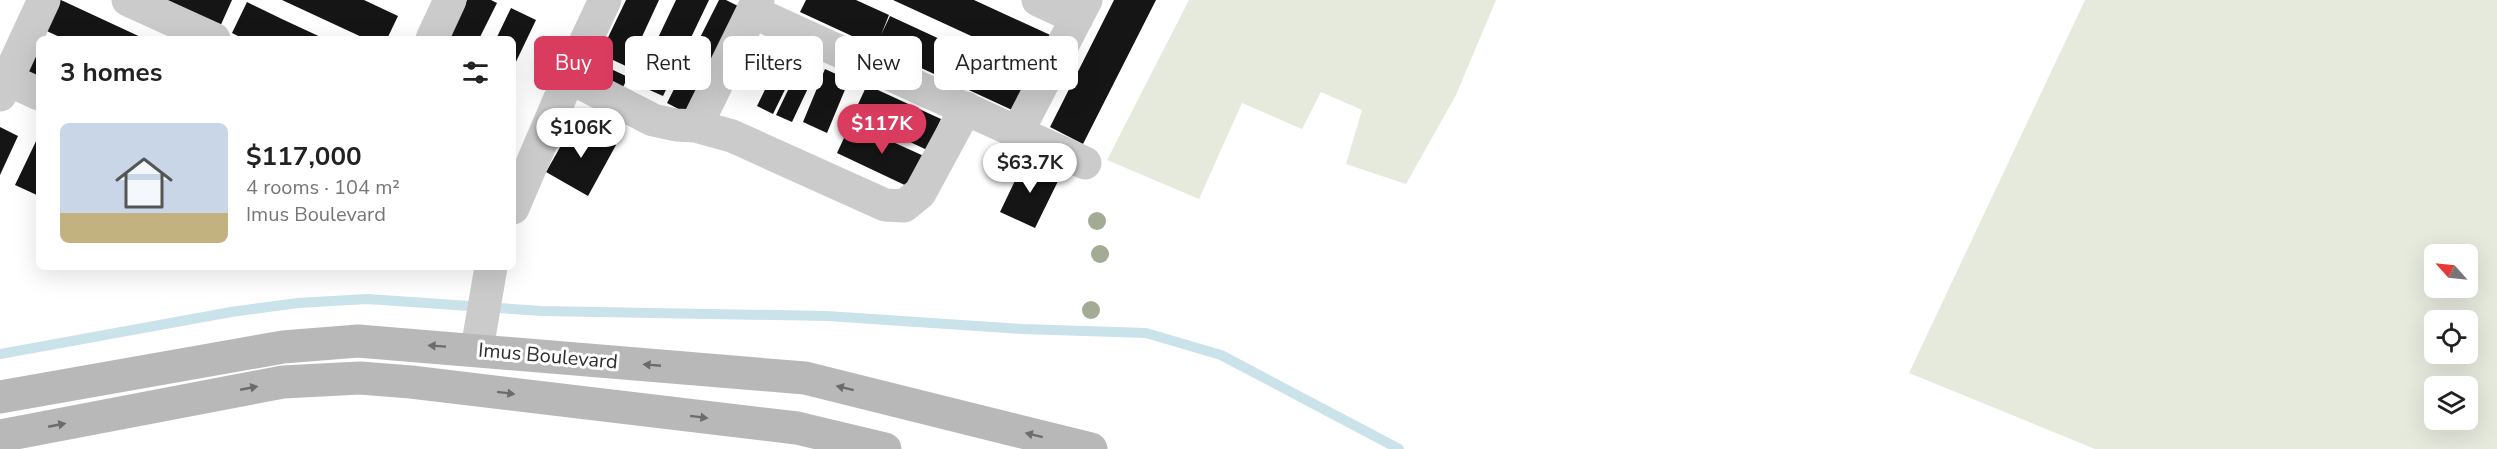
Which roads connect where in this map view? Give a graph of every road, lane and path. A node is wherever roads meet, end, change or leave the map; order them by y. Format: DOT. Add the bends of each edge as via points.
graph roads {
  1 [pos="44,0"];
  2 [pos="128,0"];
  3 [pos="605,0"];
  4 [pos="1038,0"];
  5 [pos="756,6"];
  6 [pos="1082,9"];
  7 [pos="207,36"];
  8 [pos="588,36"];
  9 [pos="2,83"];
  10 [pos="563,90"];
  11 [pos="594,90"];
  12 [pos="36,93"];
  13 [pos="966,108"];
  14 [pos="696,126"];
  15 [pos="1018,131"];
  16 [pos="1085,163"];
  17 [pos="516,201"];
  18 [pos="488,279"];
  19 [pos="479,338"];
  20 [pos="0,397"];
  21 [pos="0,436"];
  22 [pos="885,449"];
  23 [pos="1091,449"];
  1 -- 9 [label="street"];
  2 -- 7 [label="street"];
  3 -- 8 [label="street"];
  4 -- 6 [label="street"];
  5 -- 13 [label="street"];
  5 -- 14 [label="street"];
  6 -- 15 [label="street"];
  9 -- 12 [label="street"];
  10 -- 17 [label="street"];
  11 -- 14 [label="street" via="653,120"];
  13 -- 14 [label="street" via="920,193 904,206 885,205 732,136"];
  13 -- 15 [label="street"];
  15 -- 16 [label="street"];
  18 -- 19 [label="street"];
  19 -- 20 [label="main road, Imus Boulevard, one-way" via="283,346"];
  23 -- 19 [label="main road, Imus Boulevard, one-way" via="805,378"];
  21 -- 22 [label="main road, Imus Boulevard, one-way" via="283,382 360,378 797,428"];
}
